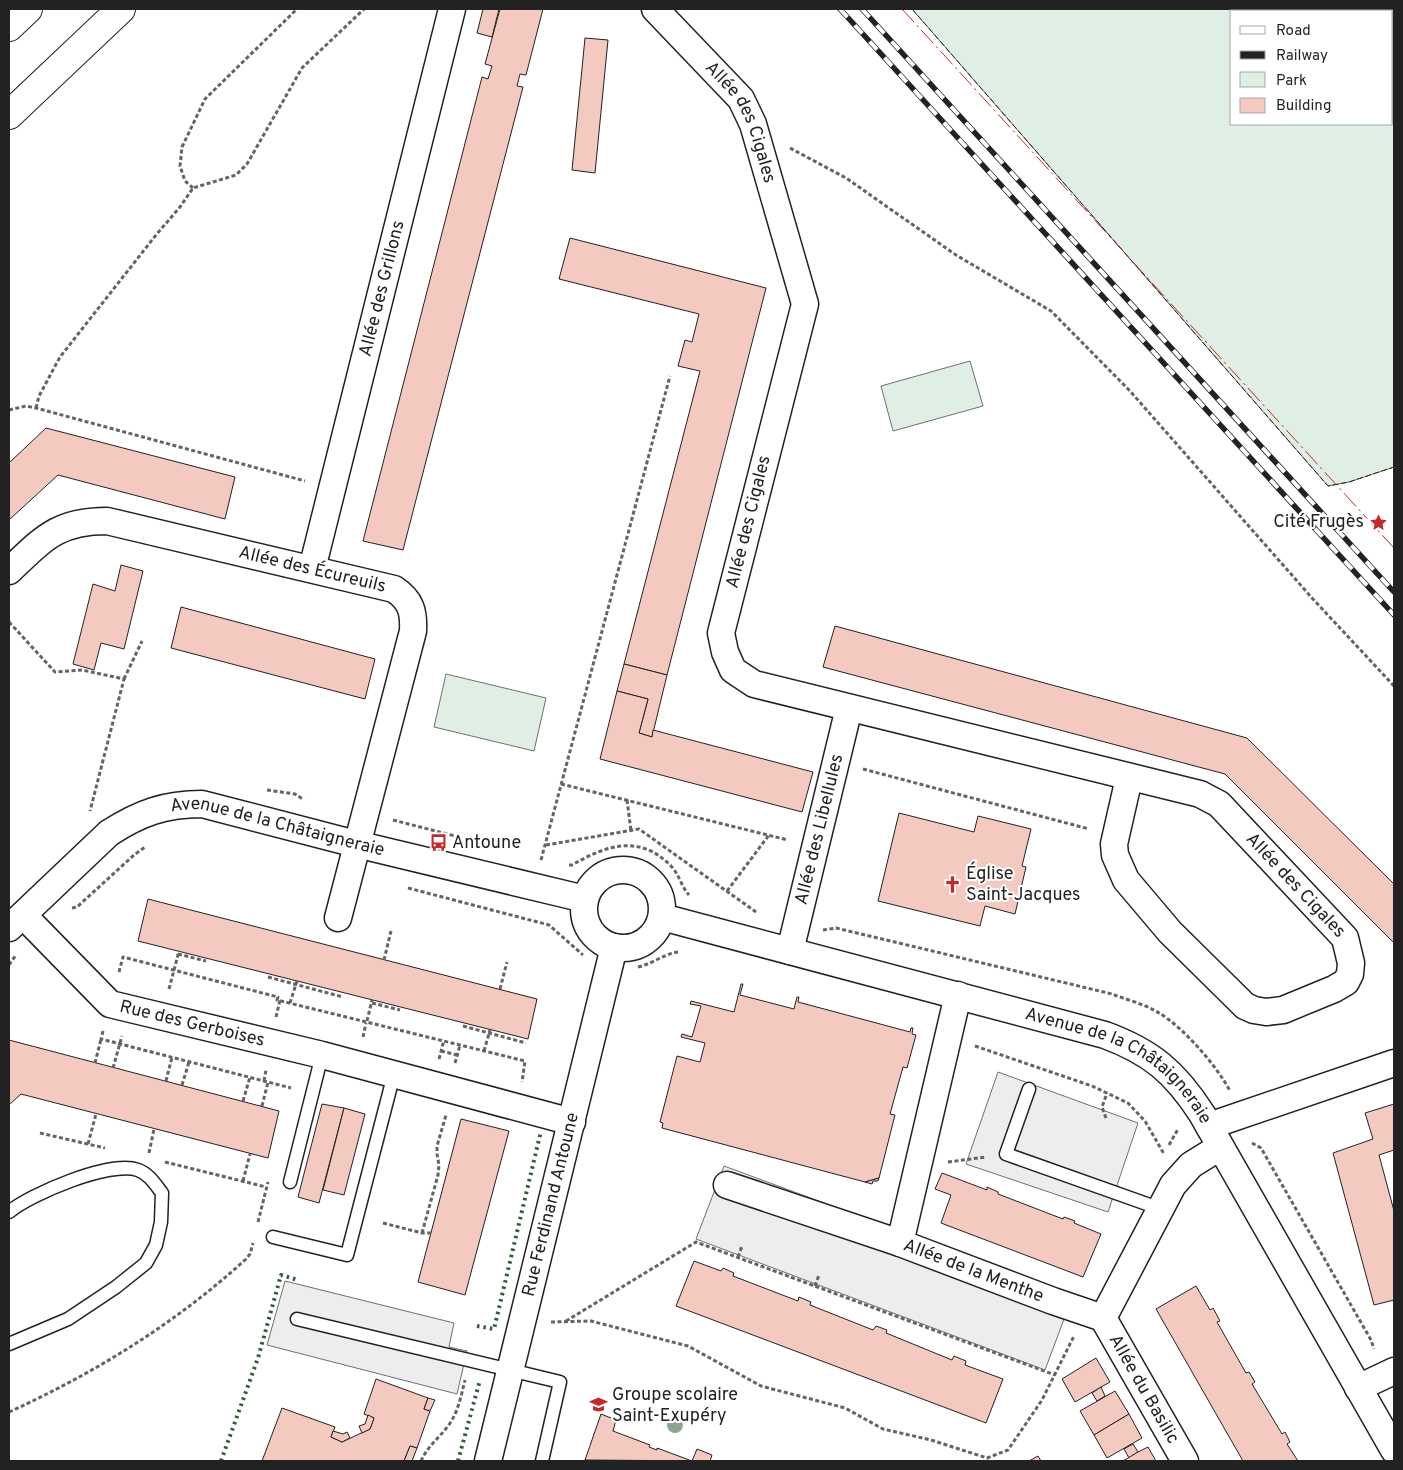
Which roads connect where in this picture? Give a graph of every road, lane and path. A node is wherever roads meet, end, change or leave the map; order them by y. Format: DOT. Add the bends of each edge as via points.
graph roads {
  1 [pos="28,9"];
  2 [pos="121,9"];
  3 [pos="297,9"];
  4 [pos="364,9"];
  5 [pos="452,9"];
  6 [pos="655,9"];
  7 [pos="9,27"];
  8 [pos="9,115"];
  9 [pos="753,124"];
  10 [pos="193,188"];
  11 [pos="670,376"];
  12 [pos="36,408"];
  13 [pos="9,410"];
  14 [pos="332,488"];
  15 [pos="312,569"];
  16 [pos="9,571"];
  17 [pos="9,622"];
  18 [pos="142,641"];
  19 [pos="124,679"];
  20 [pos="1394,686"];
  21 [pos="849,708"];
  22 [pos="836,762"];
  23 [pos="1129,778"];
  24 [pos="561,784"];
  25 [pos="627,800"];
  26 [pos="88,816"];
  27 [pos="631,831"];
  28 [pos="768,835"];
  29 [pos="1116,836"];
  30 [pos="356,844"];
  31 [pos="546,844"];
  32 [pos="147,846"];
  33 [pos="816,847"];
  34 [pos="407,888"];
  35 [pos="535,888"];
  36 [pos="727,891"];
  37 [pos="585,899"];
  38 [pos="759,914"];
  39 [pos="662,917"];
  40 [pos="338,918"];
  41 [pos="528,919"];
  42 [pos="24,925"];
  43 [pos="391,931"];
  44 [pos="686,950"];
  45 [pos="790,951"];
  46 [pos="612,958"];
  47 [pos="384,960"];
  48 [pos="206,961"];
  49 [pos="507,962"];
  50 [pos="9,964"];
  51 [pos="268,977"];
  52 [pos="296,983"];
  53 [pos="500,989"];
  54 [pos="958,996"];
  55 [pos="342,997"];
  56 [pos="290,1003"];
  57 [pos="400,1010"];
  58 [pos="162,1017"];
  59 [pos="367,1021"];
  60 [pos="463,1026"];
  61 [pos="489,1031"];
  62 [pos="949,1038"];
  63 [pos="101,1039"];
  64 [pos="526,1043"];
  65 [pos="441,1051"];
  66 [pos="484,1051"];
  67 [pos="316,1054"];
  68 [pos="457,1055"];
  69 [pos="172,1057"];
  70 [pos="189,1062"];
  71 [pos="95,1063"];
  72 [pos="1394,1063"];
  73 [pos="394,1074"];
  74 [pos="250,1077"];
  75 [pos="166,1081"];
  76 [pos="268,1082"];
  77 [pos="182,1085"];
  78 [pos="1029,1089"];
  79 [pos="452,1090"];
  80 [pos="1107,1093"];
  81 [pos="289,1097"];
  82 [pos="243,1102"];
  83 [pos="262,1106"];
  84 [pos="96,1114"];
  85 [pos="1106,1118"];
  86 [pos="572,1122"];
  87 [pos="1210,1129"];
  88 [pos="88,1144"];
  89 [pos="250,1154"];
  90 [pos="1006,1154"];
  91 [pos="1165,1155"];
  92 [pos="921,1157"];
  93 [pos="1161,1162"];
  94 [pos="269,1177"];
  95 [pos="244,1181"];
  96 [pos="290,1182"];
  97 [pos="727,1185"];
  98 [pos="1161,1209"];
  99 [pos="9,1212"];
  100 [pos="383,1223"];
  101 [pos="257,1224"];
  102 [pos="422,1233"];
  103 [pos="431,1233"];
  104 [pos="273,1238"];
  105 [pos="253,1240"];
  106 [pos="900,1243"];
  107 [pos="742,1246"];
  108 [pos="738,1258"];
  109 [pos="819,1275"];
  110 [pos="815,1286"];
  111 [pos="1095,1315"];
  112 [pos="297,1319"];
  113 [pos="565,1322"];
  114 [pos="522,1324"];
  115 [pos="9,1344"];
  116 [pos="469,1360"];
  117 [pos="511,1370"];
  118 [pos="1394,1371"];
  119 [pos="1055,1375"];
  120 [pos="1358,1388"];
  121 [pos="9,1412"];
  122 [pos="1394,1450"];
  123 [pos="421,1461"];
  124 [pos="488,1461"];
  125 [pos="542,1461"];
  126 [pos="1185,1461"];
  1 -- 7 [label="highway"];
  2 -- 8 [label="highway"];
  3 -- 10 [label="path" via="205,99 182,147 180,166 185,181"];
  4 -- 10 [label="path" via="302,68 247,164 236,175"];
  5 -- 14 [label="street, Allée des Grillons"];
  6 -- 9 [label="street, Allée des Cigales" via="740,99"];
  9 -- 20 [label="path" via="846,178 956,255 1051,310 1130,390 1312,598"];
  9 -- 21 [label="street, Allée des Cigales" via="805,304 721,633 733,670 754,684"];
  10 -- 12 [label="path" via="60,357"];
  11 -- 24 [label="path"];
  12 -- 13 [label="path" via="26,406"];
  12 -- 14 [label="path"];
  14 -- 15 [label="street, Allée des Grillons"];
  15 -- 16 [label="street, Allée des Écureuils" via="107,521 86,521 52,534"];
  15 -- 30 [label="street, Allée des Écureuils" via="394,589 411,606 410,640"];
  17 -- 19 [label="path" via="54,672 82,670"];
  18 -- 19 [label="path"];
  19 -- 26 [label="path"];
  21 -- 22 [label="street, Allée des Libellules"];
  21 -- 23 [label="street, Allée des Cigales"];
  22 -- 29 [label="path"];
  22 -- 33 [label="street, Allée des Libellules"];
  23 -- 29 [label="street, Allée des Cigales"];
  23 -- 29 [label="street, Allée des Cigales" via="1200,794 1219,804 1345,938 1351,963 1346,982 1283,1010 1266,1012 1245,1006 1170,932 1126,880 1116,855"];
  24 -- 25 [label="path"];
  24 -- 31 [label="path"];
  25 -- 27 [label="path"];
  25 -- 28 [label="path"];
  27 -- 31 [label="path"];
  27 -- 36 [label="path" via="639,829"];
  28 -- 33 [label="path"];
  28 -- 36 [label="path"];
  30 -- 35 [label="street, Avenue de la Châtaigneraie"];
  30 -- 40 [label="street, Allée des Écureuils"];
  30 -- 42 [label="street, Avenue de la Châtaigneraie" via="202,804 170,806 128,821 109,834"];
  31 -- 35 [label="path"];
  32 -- 42 [label="path" via="77,907"];
  33 -- 45 [label="street, Allée des Libellules"];
  34 -- 41 [label="path"];
  35 -- 37 [label="street, Avenue de la Châtaigneraie"];
  35 -- 41 [label="path"];
  36 -- 38 [label="path"];
  37 -- 39 [label="street" via="589,888 598,879 614,871 632,870 644,875 656,888 663,905"];
  37 -- 46 [label="street" via="584,915 590,929"];
  39 -- 45 [label="street, Avenue de la Châtaigneraie"];
  39 -- 46 [label="street" via="658,927 644,942 624,948"];
  41 -- 46 [label="path" via="550,925 591,962"];
  42 -- 50 [label="path" via="18,953"];
  42 -- 58 [label="street, Rue des Gerboises" via="109,1004"];
  43 -- 47 [label="path"];
  44 -- 46 [label="path" via="627,970"];
  45 -- 54 [label="street, Avenue de la Châtaigneraie"];
  46 -- 86 [label="street, Rue Ferdinand Antoune"];
  48 -- 58 [label="path" via="179,953"];
  49 -- 53 [label="path"];
  51 -- 52 [label="path"];
  52 -- 55 [label="path"];
  52 -- 56 [label="path"];
  54 -- 62 [label="street"];
  54 -- 87 [label="street, Avenue de la Châtaigneraie" via="1130,1044 1172,1074"];
  57 -- 59 [label="path" via="372,1002"];
  58 -- 67 [label="street, Rue des Gerboises"];
  60 -- 61 [label="path"];
  61 -- 64 [label="path"];
  61 -- 66 [label="path"];
  62 -- 80 [label="path"];
  62 -- 92 [label="street"];
  63 -- 71 [label="path"];
  65 -- 68 [label="path"];
  67 -- 73 [label="street, Rue des Gerboises"];
  67 -- 81 [label="path" via="300,1090 291,1088"];
  67 -- 96 [label="lane"];
  69 -- 75 [label="path"];
  70 -- 77 [label="path"];
  72 -- 87 [label="street"];
  73 -- 79 [label="street, Rue des Gerboises"];
  73 -- 104 [label="lane" via="347,1254"];
  74 -- 82 [label="path"];
  76 -- 83 [label="path"];
  78 -- 90 [label="lane"];
  79 -- 86 [label="street, Rue des Gerboises"];
  79 -- 102 [label="path" via="437,1146 438,1175"];
  80 -- 85 [label="path" via="1102,1107"];
  80 -- 91 [label="path" via="1128,1103 1145,1121"];
  84 -- 88 [label="path"];
  86 -- 114 [label="street, Rue Ferdinand Antoune"];
  87 -- 91 [label="path" via="1177,1129"];
  87 -- 98 [label="street" via="1191,1165 1173,1185"];
  87 -- 120 [label="street, Avenue de la Châtaigneraie"];
  89 -- 95 [label="path"];
  90 -- 92 [label="path" via="944,1163"];
  90 -- 98 [label="lane"];
  91 -- 93 [label="path"];
  92 -- 106 [label="street"];
  94 -- 101 [label="path"];
  97 -- 106 [label="street, Allée de la Menthe"];
  98 -- 111 [label="street"];
  99 -- 115 [label="lane" via="68,1180 110,1169 136,1169 148,1175 162,1193 156,1245 146,1263 68,1319"];
  100 -- 102 [label="path"];
  102 -- 103 [label="path"];
  105 -- 121 [label="path" via="246,1259 216,1286 129,1348 76,1380"];
  106 -- 111 [label="street, Allée de la Menthe"];
  107 -- 108 [label="path"];
  108 -- 110 [label="path"];
  108 -- 113 [label="path" via="696,1242"];
  109 -- 110 [label="path"];
  110 -- 119 [label="path"];
  111 -- 119 [label="path"];
  111 -- 126 [label="street, Allée du Basilic"];
  112 -- 116 [label="lane"];
  113 -- 114 [label="path"];
  113 -- 119 [label="path" via="591,1321 688,1346 761,1386 844,1408 883,1429 987,1458 1008,1450"];
  114 -- 117 [label="street, Rue Ferdinand Antoune"];
  116 -- 117 [label="lane"];
  116 -- 123 [label="path" via="458,1408 450,1424 427,1448"];
  117 -- 124 [label="street, Rue Ferdinand Antoune"];
  117 -- 125 [label="lane" via="560,1382"];
  118 -- 120 [label="street"];
  120 -- 122 [label="street, Avenue de la Châtaigneraie"];
}
